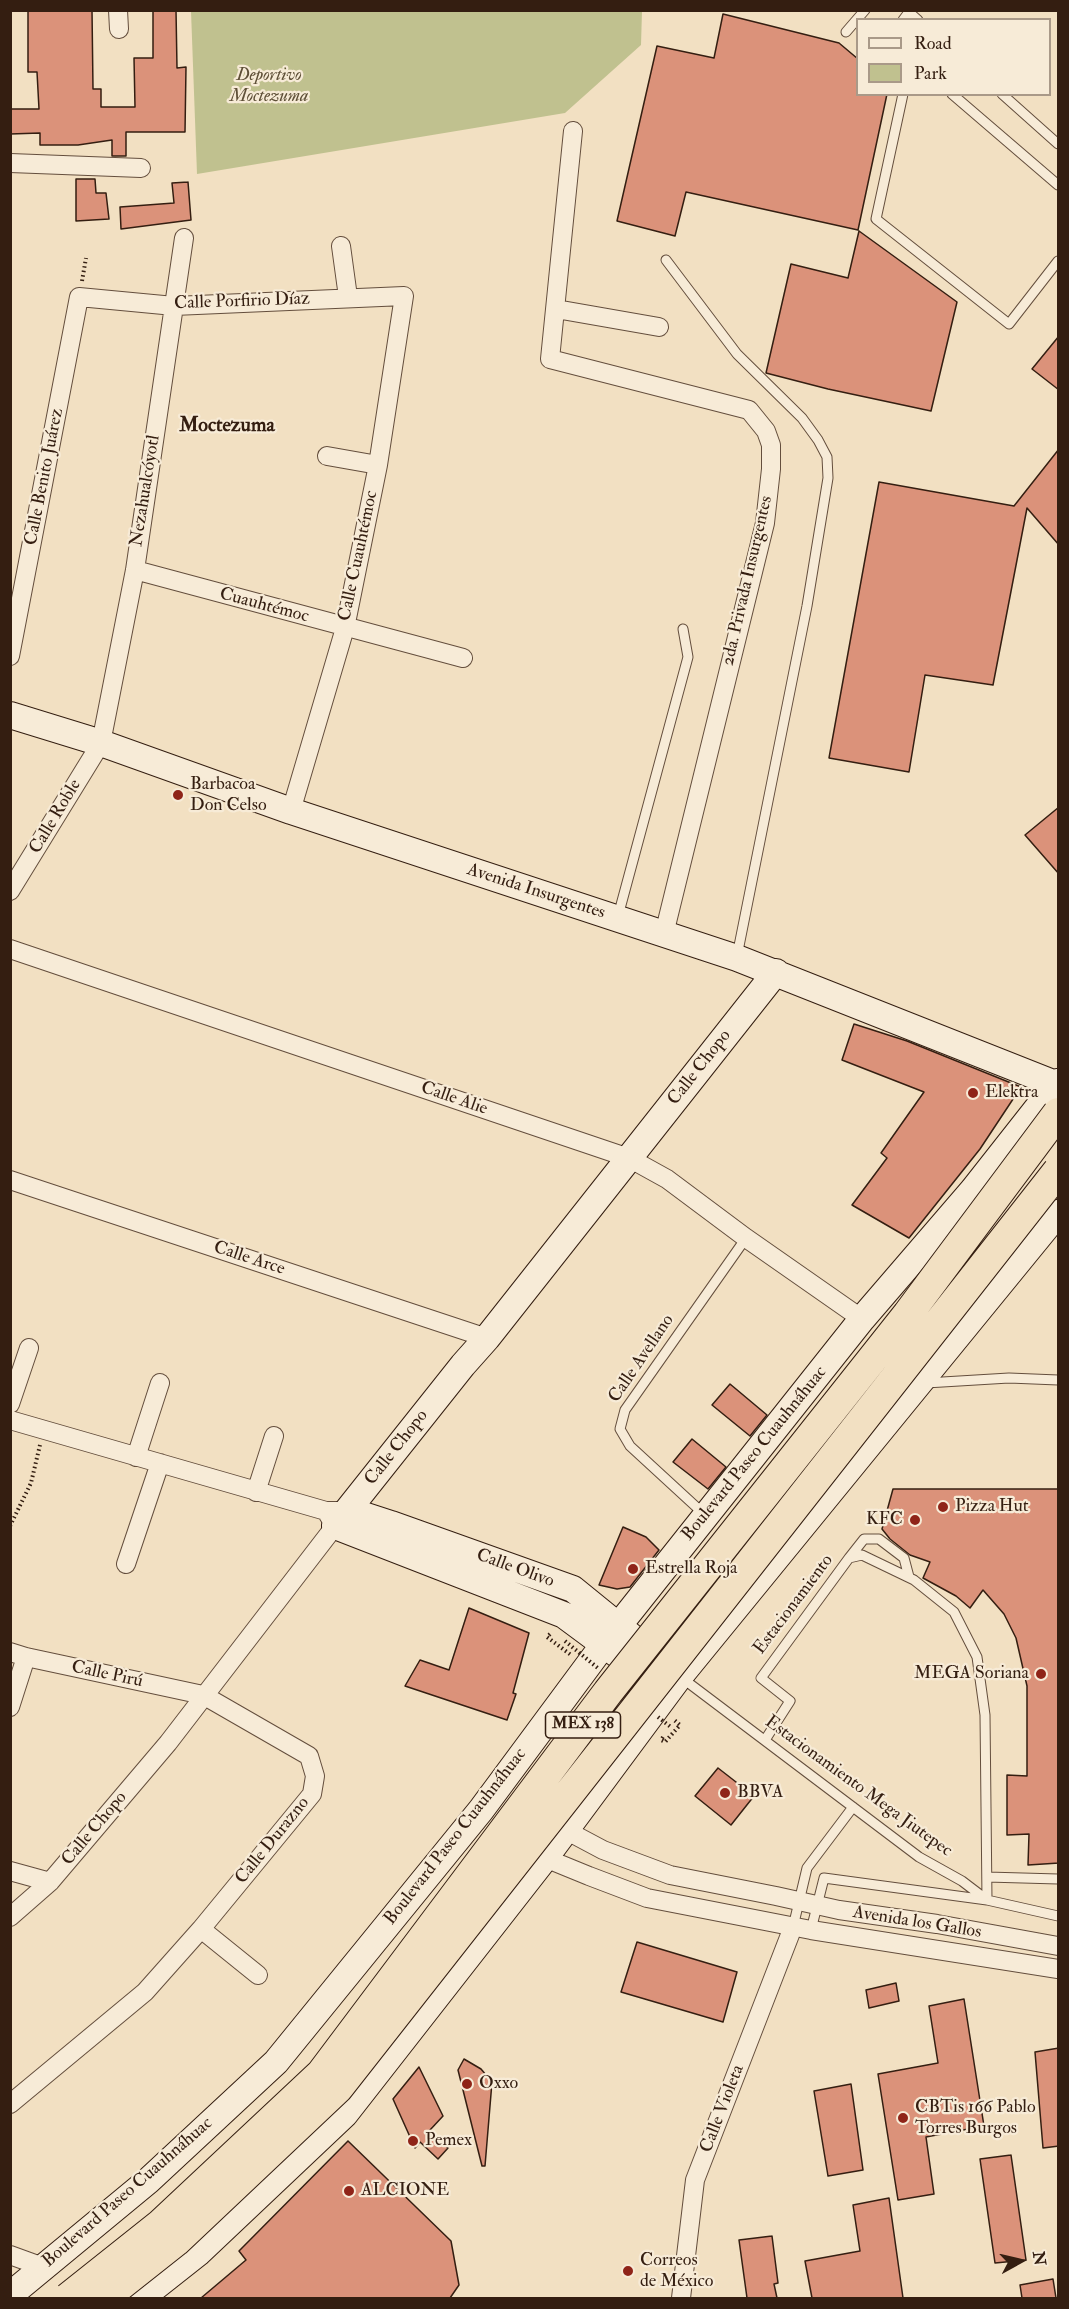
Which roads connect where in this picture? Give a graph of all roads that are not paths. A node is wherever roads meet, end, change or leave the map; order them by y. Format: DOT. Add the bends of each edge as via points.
graph roads {
  1 [pos="118,10"];
  2 [pos="904,18"];
  3 [pos="916,18"];
  4 [pos="856,20"];
  5 [pos="119,29"];
  6 [pos="846,32"];
  7 [pos="903,96"];
  8 [pos="954,96"];
  9 [pos="1004,96"];
  10 [pos="573,131"];
  11 [pos="1059,144"];
  12 [pos="10,163"];
  13 [pos="141,168"];
  14 [pos="1059,185"];
  15 [pos="183,238"];
  16 [pos="341,246"];
  17 [pos="666,260"];
  18 [pos="1059,261"];
  19 [pos="404,296"];
  20 [pos="80,297"];
  21 [pos="348,297"];
  22 [pos="174,306"];
  23 [pos="556,309"];
  24 [pos="659,327"];
  25 [pos="327,456"];
  26 [pos="378,465"];
  27 [pos="135,570"];
  28 [pos="345,628"];
  29 [pos="683,629"];
  30 [pos="10,656"];
  31 [pos="463,658"];
  32 [pos="10,715"];
  33 [pos="101,743"];
  34 [pos="291,810"];
  35 [pos="10,891"];
  36 [pos="617,919"];
  37 [pos="664,934"];
  38 [pos="10,949"];
  39 [pos="737,958"];
  40 [pos="776,972"];
  41 [pos="1058,1091"];
  42 [pos="629,1158"];
  43 [pos="1059,1171"];
  44 [pos="10,1179"];
  45 [pos="973,1190"];
  46 [pos="1059,1213"];
  47 [pos="746,1238"];
  48 [pos="1036,1241"];
  49 [pos="862,1319"];
  50 [pos="487,1338"];
  51 [pos="29,1348"];
  52 [pos="1059,1380"];
  53 [pos="160,1383"];
  54 [pos="921,1383"];
  55 [pos="10,1404"];
  56 [pos="10,1420"];
  57 [pos="274,1436"];
  58 [pos="136,1457"];
  59 [pos="160,1463"];
  60 [pos="256,1492"];
  61 [pos="705,1515"];
  62 [pos="336,1516"];
  63 [pos="849,1558"];
  64 [pos="126,1564"];
  65 [pos="909,1577"];
  66 [pos="612,1635"];
  67 [pos="18,1655"];
  68 [pos="673,1686"];
  69 [pos="203,1695"];
  70 [pos="10,1707"];
  71 [pos="765,1740"];
  72 [pos="498,1787"];
  73 [pos="853,1807"];
  74 [pos="482,1810"];
  75 [pos="564,1830"];
  76 [pos="544,1857"];
  77 [pos="10,1871"];
  78 [pos="987,1877"];
  79 [pos="1059,1879"];
  80 [pos="50,1882"];
  81 [pos="987,1900"];
  82 [pos="808,1903"];
  83 [pos="1059,1916"];
  84 [pos="10,1917"];
  85 [pos="787,1926"];
  86 [pos="201,1929"];
  87 [pos="812,1930"];
  88 [pos="1059,1946"];
  89 [pos="1059,1970"];
  90 [pos="258,1975"];
  91 [pos="10,2104"];
  92 [pos="10,2255"];
  93 [pos="43,2267"];
  94 [pos="10,2295"];
  95 [pos="68,2298"];
  96 [pos="104,2298"];
  97 [pos="141,2298"];
  98 [pos="681,2298"];
  1 -- 5 [label="street"];
  2 -- 3 [label="lane" via="909,12"];
  4 -- 6 [label="lane"];
  7 -- 18 [label="lane" via="876,219 1009,324"];
  8 -- 14 [label="lane"];
  9 -- 11 [label="lane"];
  10 -- 23 [label="street, 2da. Privada Insurgentes"];
  12 -- 13 [label="street"];
  15 -- 22 [label="street, Nezahualcóyotl"];
  16 -- 21 [label="street"];
  17 -- 39 [label="lane" via="737,354 802,418 818,440 828,467 807,606"];
  19 -- 21 [label="street, Calle Porfirio Díaz"];
  19 -- 26 [label="street, Calle Cuauhtémoc"];
  20 -- 22 [label="street, Calle Porfirio Díaz"];
  20 -- 30 [label="street, Calle Benito Juárez"];
  21 -- 22 [label="street, Calle Porfirio Díaz"];
  22 -- 27 [label="street, Nezahualcóyotl"];
  23 -- 24 [label="street"];
  23 -- 37 [label="street, 2da. Privada Insurgentes" via="550,359 749,410 766,431 771,445 765,523"];
  25 -- 26 [label="street"];
  26 -- 28 [label="street, Calle Cuauhtémoc"];
  27 -- 28 [label="street, Cuauhtémoc"];
  27 -- 33 [label="street, Nezahualcóyotl"];
  28 -- 31 [label="street, Cuauhtémoc"];
  28 -- 34 [label="street, Calle Cuauhtémoc"];
  29 -- 36 [label="lane" via="688,657"];
  32 -- 33 [label="street, Avenida Insurgentes"];
  33 -- 34 [label="street, Avenida Insurgentes"];
  33 -- 35 [label="street, Calle Roble"];
  34 -- 36 [label="street, Avenida Insurgentes"];
  36 -- 37 [label="street, Avenida Insurgentes"];
  37 -- 39 [label="street, Avenida Insurgentes"];
  38 -- 42 [label="street, Calle Alie"];
  39 -- 40 [label="street, Avenida Insurgentes"];
  40 -- 41 [label="street, Avenida Insurgentes"];
  40 -- 42 [label="street, Calle Chopo"];
  41 -- 45 [label="street, Boulevard Paseo Cuauhnáhuac / MEX 138"];
  41 -- 95 [label="main road, Boulevard Paseo Cuauhnáhuac / MEX 138, bridge" via="908,1314 608,1692 321,2074 161,2224"];
  42 -- 47 [label="street, Calle Alie" via="667,1179"];
  42 -- 50 [label="street, Calle Chopo"];
  43 -- 96 [label="main road, MEX 138, bridge" via="338,2088 176,2241"];
  44 -- 50 [label="street, Calle Arce"];
  45 -- 48 [label="street"];
  45 -- 49 [label="street, Boulevard Paseo Cuauhnáhuac / MEX 138"];
  46 -- 48 [label="street, MEX 138"];
  47 -- 49 [label="street, Calle Alie"];
  47 -- 61 [label="lane, Calle Avellano" via="625,1410 620,1430 630,1446"];
  48 -- 54 [label="street, MEX 138"];
  49 -- 61 [label="street, Boulevard Paseo Cuauhnáhuac / MEX 138"];
  50 -- 62 [label="street, Calle Chopo"];
  51 -- 55 [label="street"];
  52 -- 54 [label="lane" via="1009,1378"];
  53 -- 58 [label="street"];
  54 -- 68 [label="street, MEX 138"];
  56 -- 58 [label="street, Calle Olivo"];
  57 -- 60 [label="street"];
  58 -- 59 [label="street, Calle Olivo"];
  59 -- 60 [label="street, Calle Olivo"];
  59 -- 64 [label="street"];
  60 -- 62 [label="street, Calle Olivo"];
  61 -- 66 [label="street, Boulevard Paseo Cuauhnáhuac / MEX 138"];
  62 -- 66 [label="street, Calle Olivo" via="391,1524 573,1589"];
  62 -- 69 [label="street, Calle Chopo"];
  63 -- 65 [label="lane, Estacionamiento" via="862,1555"];
  63 -- 65 [label="lane" via="864,1539 879,1539 904,1558"];
  63 -- 71 [label="lane, Estacionamiento" via="760,1678 790,1701"];
  65 -- 78 [label="lane, Estacionamiento" via="954,1612 977,1657 985,1715"];
  66 -- 68 [label="street, Calle Olivo"];
  66 -- 72 [label="street, Boulevard Paseo Cuauhnáhuac / MEX 138"];
  67 -- 69 [label="street, Calle Pirú"];
  67 -- 70 [label="street"];
  68 -- 71 [label="lane, Estacionamiento Mega Jiutepec"];
  68 -- 75 [label="street, MEX 138"];
  69 -- 80 [label="street, Calle Chopo" via="168,1743"];
  69 -- 86 [label="street, Calle Durazno" via="309,1756 315,1776 312,1794"];
  71 -- 73 [label="lane, Estacionamiento Mega Jiutepec"];
  72 -- 74 [label="street, Boulevard Paseo Cuauhnáhuac / MEX 138"];
  72 -- 75 [label="street"];
  73 -- 81 [label="lane, Estacionamiento Mega Jiutepec" via="919,1857"];
  73 -- 82 [label="lane" via="807,1868"];
  74 -- 76 [label="street"];
  74 -- 93 [label="street, Boulevard Paseo Cuauhnáhuac / MEX 138" via="276,2062 148,2181"];
  75 -- 76 [label="street, MEX 138"];
  75 -- 82 [label="street, Avenida los Gallos" via="603,1850 670,1875"];
  76 -- 85 [label="street" via="647,1898"];
  76 -- 97 [label="street, MEX 138" via="345,2114 198,2253"];
  77 -- 80 [label="street"];
  78 -- 79 [label="lane"];
  78 -- 81 [label="lane, Estacionamiento"];
  80 -- 84 [label="street, Calle Chopo"];
  81 -- 82 [label="lane" via="824,1878"];
  81 -- 83 [label="lane, Estacionamiento Mega Jiutepec"];
  82 -- 85 [label="lane"];
  82 -- 87 [label="lane"];
  82 -- 88 [label="street, Avenida los Gallos"];
  85 -- 87 [label="street, Avenida los Gallos"];
  85 -- 98 [label="street, Calle Violeta" via="695,2180"];
  86 -- 90 [label="street"];
  86 -- 91 [label="street, Calle Durazno" via="145,1992"];
  87 -- 89 [label="street, Avenida los Gallos"];
  92 -- 93 [label="street"];
  93 -- 94 [label="street, Boulevard Paseo Cuauhnáhuac / MEX 138"];
}
